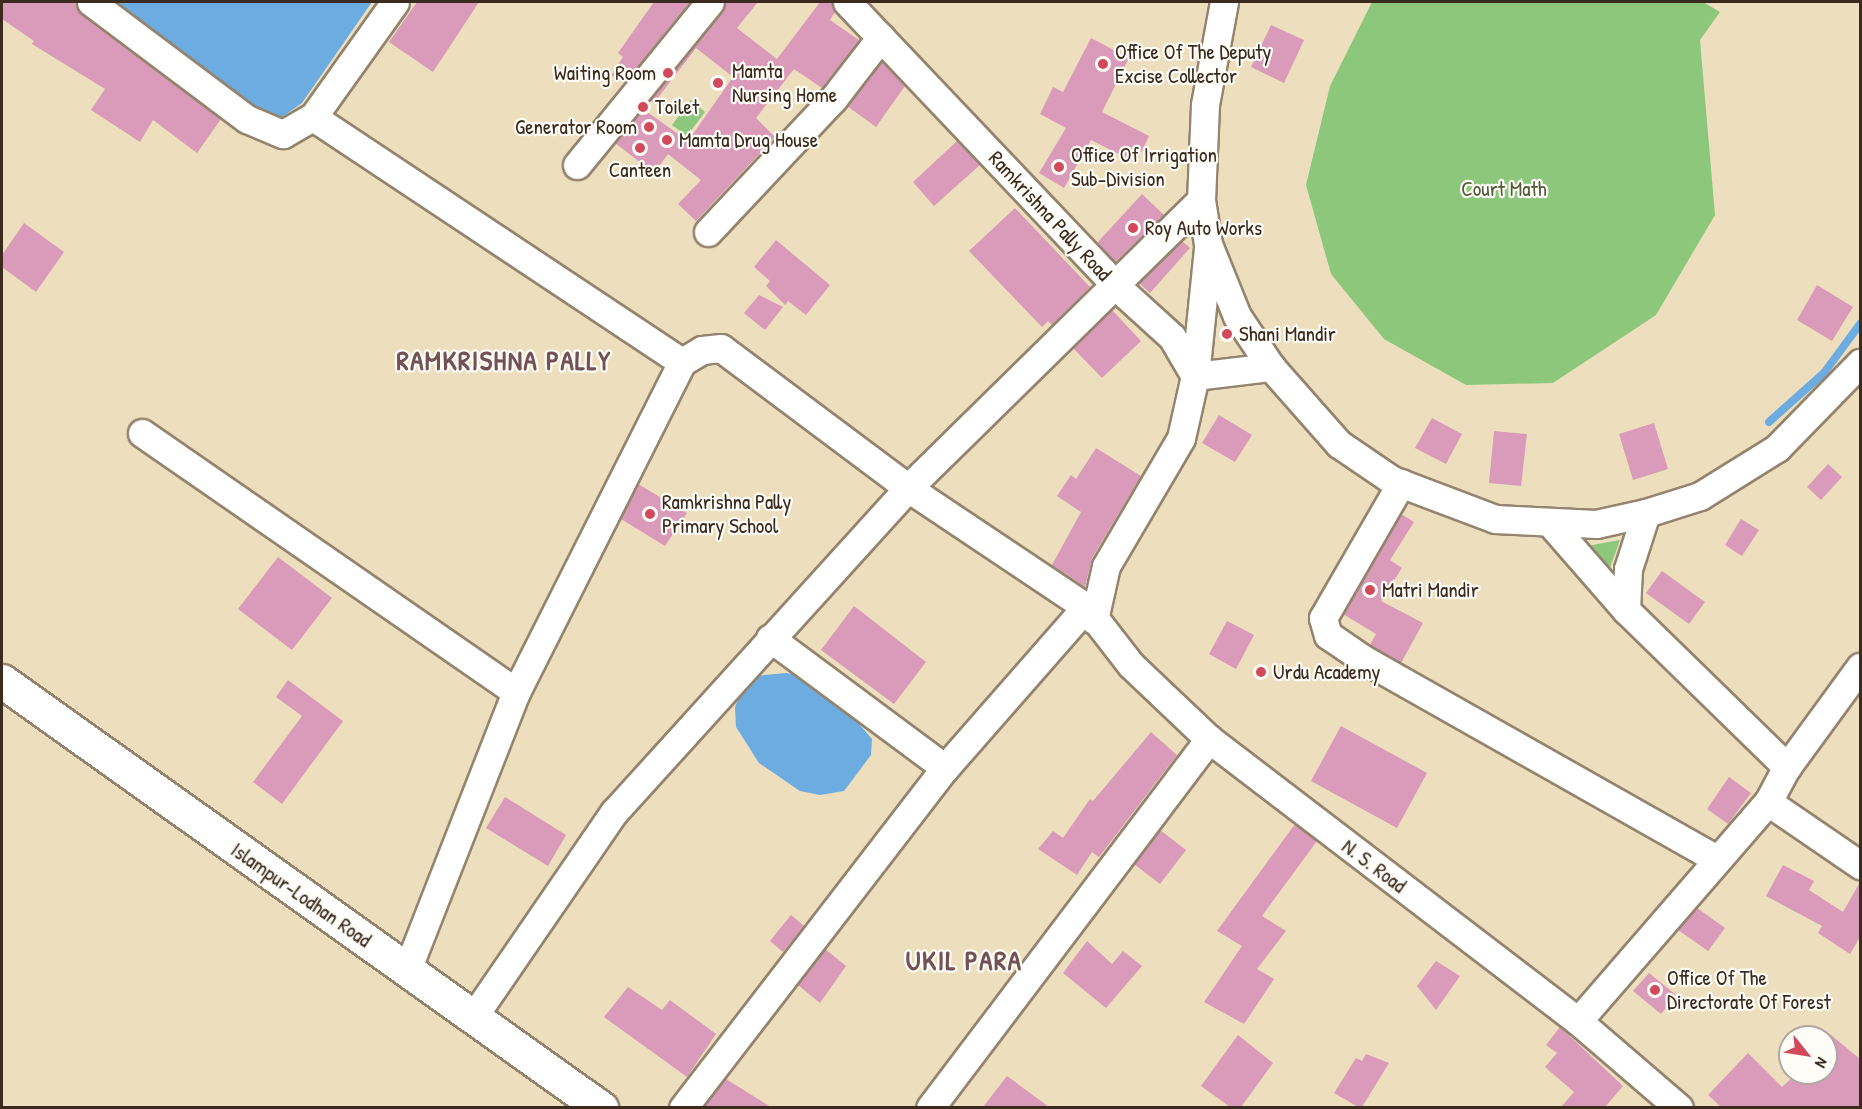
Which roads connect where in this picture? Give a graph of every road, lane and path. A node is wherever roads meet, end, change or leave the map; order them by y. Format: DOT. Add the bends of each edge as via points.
graph roads {
  1 [pos="91,2"];
  2 [pos="395,2"];
  3 [pos="710,2"];
  4 [pos="848,2"];
  5 [pos="1222,3"];
  6 [pos="881,37"];
  7 [pos="313,117"];
  8 [pos="577,165"];
  9 [pos="1201,200"];
  10 [pos="708,232"];
  11 [pos="1208,244"];
  12 [pos="1117,286"];
  13 [pos="682,362"];
  14 [pos="1860,363"];
  15 [pos="1272,367"];
  16 [pos="1195,376"];
  17 [pos="142,433"];
  18 [pos="1401,483"];
  19 [pos="908,488"];
  20 [pos="1646,513"];
  21 [pos="1551,524"];
  22 [pos="1626,609"];
  23 [pos="1090,613"];
  24 [pos="770,638"];
  25 [pos="1860,667"];
  26 [pos="2,681"];
  27 [pos="516,692"];
  28 [pos="1209,740"];
  29 [pos="1787,767"];
  30 [pos="945,768"];
  31 [pos="1768,802"];
  32 [pos="1716,859"];
  33 [pos="1860,865"];
  34 [pos="407,970"];
  35 [pos="475,1014"];
  36 [pos="1578,1021"];
  37 [pos="601,1107"];
  38 [pos="682,1107"];
  39 [pos="930,1107"];
  40 [pos="1679,1107"];
  1 -- 7 [label="street" via="247,119 283,134"];
  2 -- 7 [label="street"];
  3 -- 8 [label="street"];
  4 -- 6 [label="street, Ramkrishna Pally Road"];
  5 -- 9 [label="street" via="1205,105"];
  6 -- 10 [label="street" via="833,99"];
  6 -- 12 [label="street, Ramkrishna Pally Road"];
  7 -- 13 [label="street"];
  9 -- 11 [label="street"];
  9 -- 12 [label="street"];
  11 -- 15 [label="street" via="1237,316"];
  11 -- 16 [label="street"];
  12 -- 16 [label="street, Ramkrishna Pally Road" via="1172,337"];
  12 -- 19 [label="street"];
  13 -- 19 [label="street, N. S. Road" via="702,350 720,348"];
  13 -- 27 [label="street"];
  14 -- 20 [label="street" via="1777,448 1700,496"];
  15 -- 16 [label="street"];
  15 -- 18 [label="street" via="1339,444"];
  16 -- 23 [label="street" via="1181,438 1106,566"];
  17 -- 27 [label="street"];
  18 -- 21 [label="street" via="1495,519"];
  18 -- 32 [label="street" via="1323,618 1328,635 1363,659"];
  19 -- 23 [label="street, N. S. Road"];
  19 -- 24 [label="street"];
  20 -- 21 [label="street" via="1596,524"];
  20 -- 22 [label="street" via="1635,537 1628,569"];
  21 -- 22 [label="street"];
  22 -- 29 [label="street"];
  23 -- 28 [label="street, N. S. Road" via="1131,665"];
  23 -- 30 [label="street"];
  24 -- 30 [label="street"];
  24 -- 35 [label="street" via="614,812"];
  25 -- 29 [label="street"];
  26 -- 34 [label="main road, Islampur-Lodhan Road"];
  27 -- 34 [label="street"];
  28 -- 36 [label="street, N. S. Road"];
  28 -- 39 [label="street"];
  29 -- 31 [label="street"];
  30 -- 38 [label="street"];
  31 -- 32 [label="street"];
  31 -- 33 [label="street"];
  32 -- 36 [label="street"];
  34 -- 35 [label="main road, Islampur-Lodhan Road"];
  35 -- 37 [label="main road, Islampur-Lodhan Road"];
  36 -- 40 [label="street, N. S. Road"];
}
